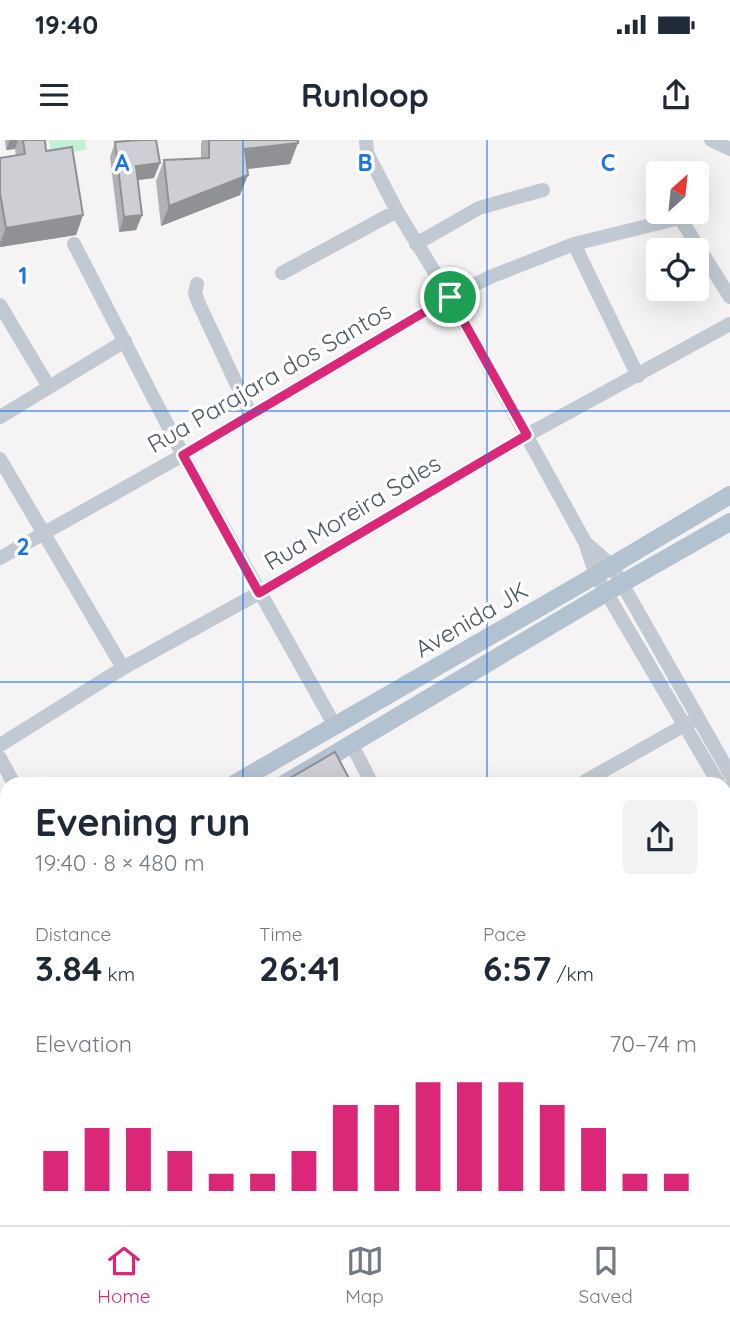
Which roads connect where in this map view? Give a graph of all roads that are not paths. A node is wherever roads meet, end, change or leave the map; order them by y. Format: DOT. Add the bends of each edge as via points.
graph roads {
  1 [pos="366,140"];
  2 [pos="711,140"];
  3 [pos="730,149"];
  4 [pos="543,190"];
  5 [pos="397,211"];
  6 [pos="74,244"];
  7 [pos="416,244"];
  8 [pos="574,244"];
  9 [pos="282,273"];
  10 [pos="197,284"];
  11 [pos="450,297"];
  12 [pos="730,297"];
  13 [pos="0,305"];
  14 [pos="730,324"];
  15 [pos="125,341"];
  16 [pos="638,376"];
  17 [pos="49,387"];
  18 [pos="251,415"];
  19 [pos="0,417"];
  20 [pos="527,435"];
  21 [pos="183,455"];
  22 [pos="0,459"];
  23 [pos="730,495"];
  24 [pos="730,522"];
  25 [pos="42,533"];
  26 [pos="0,558"];
  27 [pos="604,571"];
  28 [pos="614,588"];
  29 [pos="259,593"];
  30 [pos="123,668"];
  31 [pos="691,722"];
  32 [pos="335,726"];
  33 [pos="0,745"];
  34 [pos="352,745"];
  35 [pos="0,758"];
  36 [pos="728,767"];
  37 [pos="10,777"];
  38 [pos="246,777"];
  39 [pos="296,777"];
  40 [pos="368,777"];
  41 [pos="593,777"];
  42 [pos="716,777"];
  1 -- 5 [label="street" via="367,153"];
  2 -- 3 [label="street"];
  4 -- 7 [label="street" via="480,208"];
  5 -- 7 [label="street"];
  5 -- 9 [label="street"];
  6 -- 15 [label="street"];
  7 -- 11 [label="street"];
  8 -- 11 [label="street, Rua Parajara dos Santos"];
  8 -- 12 [label="street, Rua Parajara dos Santos" via="680,218"];
  8 -- 16 [label="street"];
  10 -- 18 [label="street" via="199,304"];
  11 -- 18 [label="street, Rua Parajara dos Santos"];
  11 -- 20 [label="street"];
  13 -- 17 [label="street"];
  14 -- 16 [label="street, Rua Moreira Sales"];
  15 -- 17 [label="street"];
  15 -- 21 [label="street"];
  16 -- 20 [label="street, Rua Moreira Sales"];
  17 -- 19 [label="street"];
  18 -- 21 [label="street, Rua Parajara dos Santos"];
  20 -- 27 [label="street"];
  20 -- 29 [label="street, Rua Moreira Sales"];
  21 -- 25 [label="street, Rua Parajara dos Santos"];
  21 -- 29 [label="street"];
  22 -- 25 [label="street"];
  23 -- 27 [label="main road, Avenida JK"];
  24 -- 28 [label="main road, Avenida JK"];
  25 -- 26 [label="street, Rua Parajara dos Santos"];
  25 -- 30 [label="street"];
  27 -- 28 [label="street"];
  27 -- 32 [label="main road, Avenida JK"];
  28 -- 31 [label="street"];
  28 -- 34 [label="main road, Avenida JK"];
  29 -- 30 [label="street, Rua Moreira Sales"];
  29 -- 32 [label="street"];
  30 -- 33 [label="street, Rua Moreira Sales"];
  31 -- 36 [label="street"];
  31 -- 41 [label="street"];
  31 -- 42 [label="street"];
  32 -- 38 [label="main road, Avenida JK"];
  34 -- 39 [label="main road, Avenida JK"];
  34 -- 40 [label="street"];
  35 -- 37 [label="street"];
}
